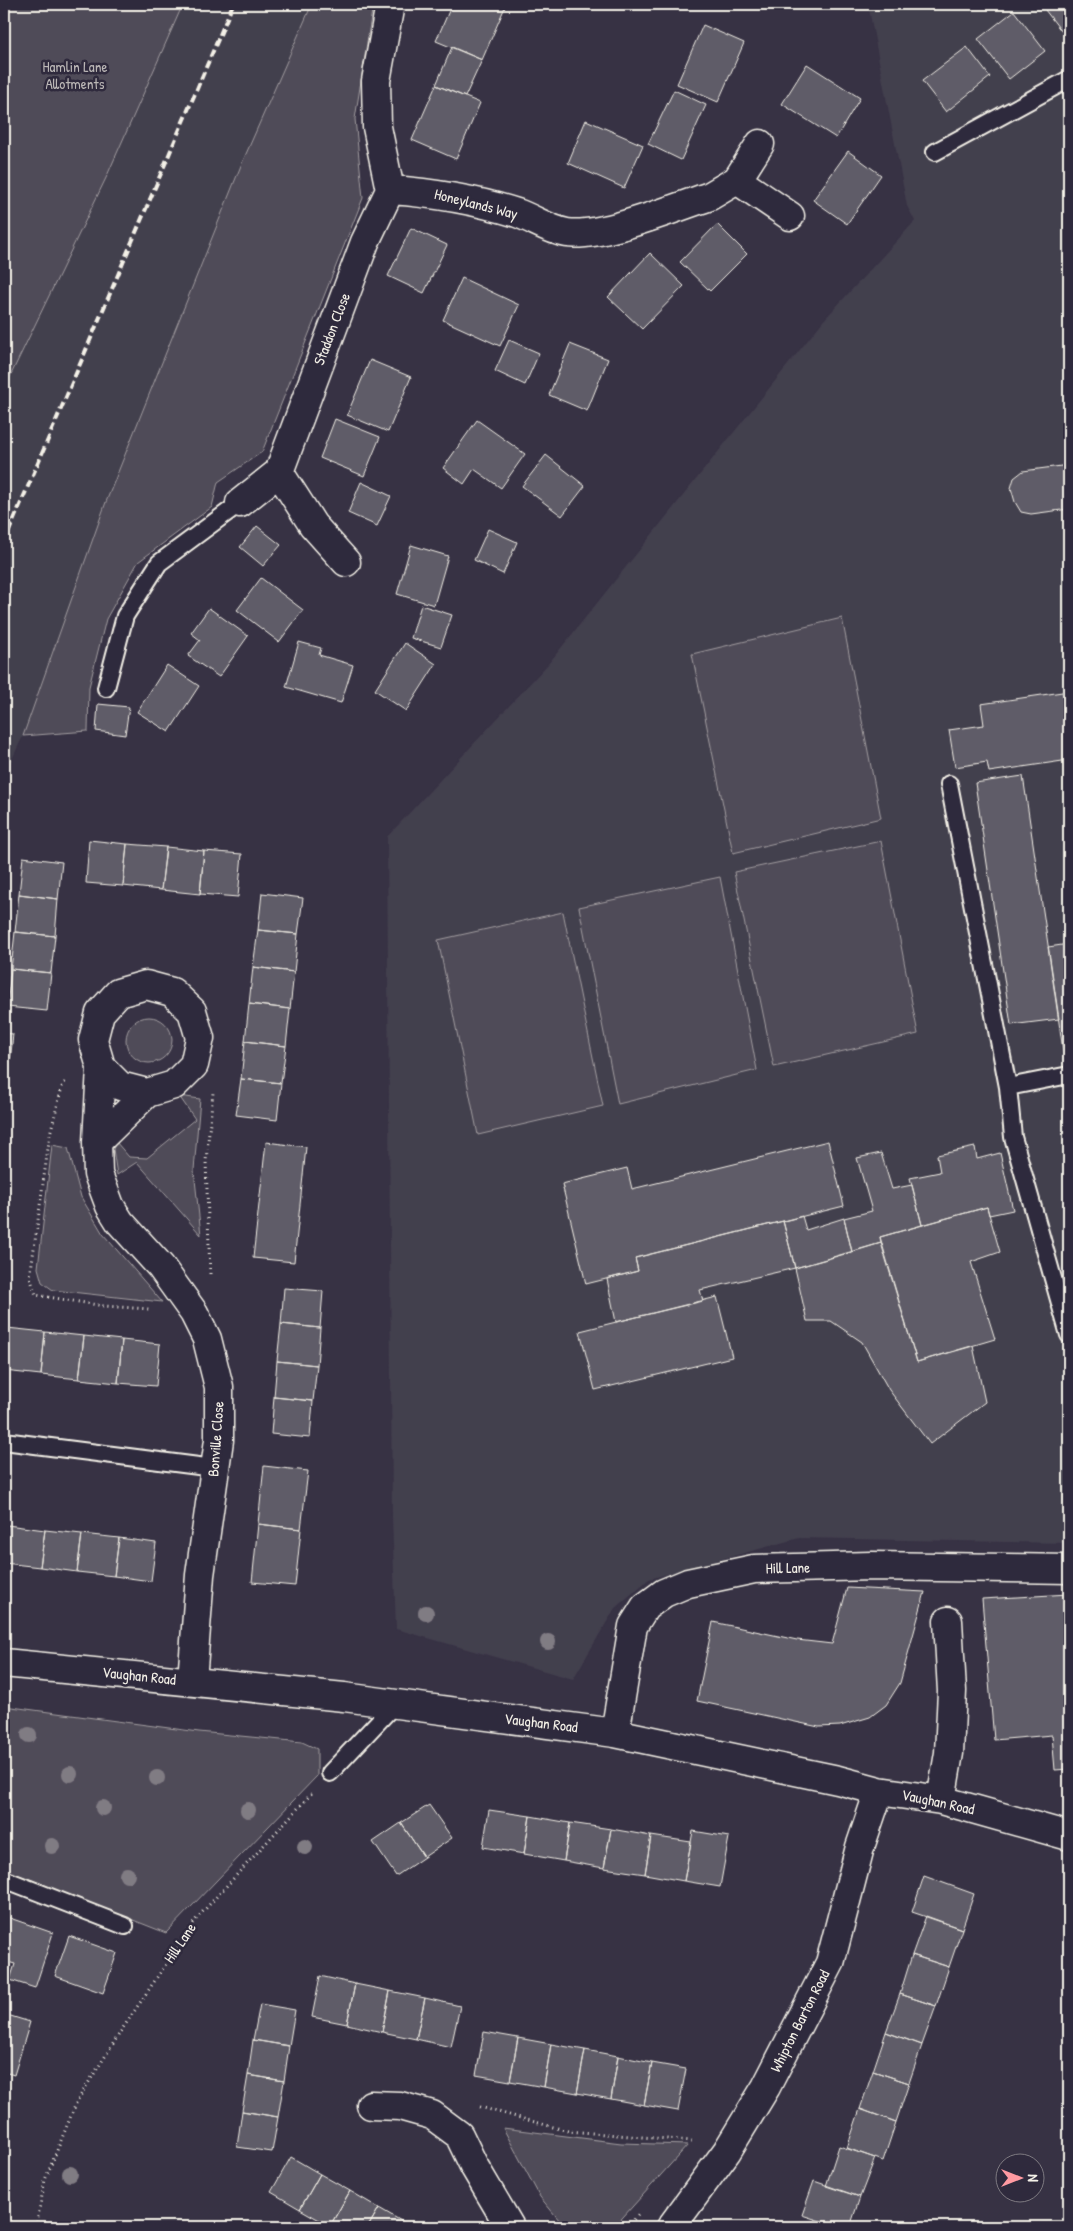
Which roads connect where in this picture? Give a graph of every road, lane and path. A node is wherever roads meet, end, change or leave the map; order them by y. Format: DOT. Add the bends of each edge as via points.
graph roads {
  1 [pos="390,4"];
  2 [pos="1069,79"];
  3 [pos="760,144"];
  4 [pos="935,152"];
  5 [pos="737,180"];
  6 [pos="390,190"];
  7 [pos="790,216"];
  8 [pos="279,472"];
  9 [pos="240,503"];
  10 [pos="346,562"];
  11 [pos="106,688"];
  12 [pos="949,784"];
  13 [pos="92,1040"];
  14 [pos="194,1065"];
  15 [pos="101,1067"];
  16 [pos="1069,1075"];
  17 [pos="1008,1087"];
  18 [pos="148,1093"];
  19 [pos="97,1142"];
  20 [pos="211,1280"];
  21 [pos="194,1313"];
  22 [pos="1069,1335"];
  23 [pos="4,1441"];
  24 [pos="214,1468"];
  25 [pos="1069,1569"];
  26 [pos="948,1621"];
  27 [pos="4,1663"];
  28 [pos="192,1681"];
  29 [pos="394,1704"];
  30 [pos="615,1733"];
  31 [pos="330,1773"];
  32 [pos="879,1791"];
  33 [pos="941,1800"];
  34 [pos="1069,1836"];
  35 [pos="4,1879"];
  36 [pos="125,1926"];
  37 [pos="371,2105"];
  38 [pos="474,2105"];
  39 [pos="693,2141"];
  40 [pos="680,2224"];
  41 [pos="36,2227"];
  42 [pos="510,2227"];
  1 -- 6 [label="street" via="376,82 377,128"];
  2 -- 4 [label="lane"];
  3 -- 5 [label="street, Honeylands Way"];
  5 -- 6 [label="street, Honeylands Way" via="710,196 602,231 580,233 551,229 519,214 485,204 434,193"];
  5 -- 7 [label="street"];
  6 -- 8 [label="street, Staddon Close" via="364,242"];
  8 -- 9 [label="street"];
  8 -- 10 [label="street" via="313,525"];
  9 -- 11 [label="lane" via="160,563 125,616"];
  12 -- 17 [label="lane"];
  13 -- 14 [label="street" via="100,1013 118,993 146,985 172,992 192,1011 200,1038"];
  13 -- 15 [label="street, Bonville Close"];
  13 -- 21 [label="path" via="62,1087 50,1134 30,1277 36,1295 104,1306"];
  14 -- 18 [label="street" via="174,1085"];
  14 -- 20 [label="path" via="214,1083 206,1161"];
  15 -- 18 [label="street, Bonville Close" via="120,1086"];
  15 -- 19 [label="street, Bonville Close"];
  16 -- 17 [label="lane"];
  17 -- 22 [label="lane" via="1013,1138"];
  18 -- 19 [label="street"];
  19 -- 21 [label="street, Bonville Close" via="98,1174 110,1206"];
  21 -- 24 [label="street, Bonville Close" via="207,1339 219,1387 219,1440"];
  23 -- 24 [label="lane"];
  24 -- 28 [label="street, Bonville Close" via="200,1575"];
  25 -- 30 [label="street, Hill Lane" via="870,1566 754,1569 688,1583 664,1593 645,1607 633,1626"];
  26 -- 33 [label="street" via="952,1690 949,1753"];
  27 -- 28 [label="street, Vaughan Road"];
  28 -- 29 [label="street, Vaughan Road"];
  29 -- 30 [label="street, Vaughan Road"];
  29 -- 31 [label="lane"];
  30 -- 32 [label="street, Vaughan Road"];
  31 -- 41 [label="path, Hill Lane" via="197,1918 123,2028 77,2101 45,2180"];
  32 -- 33 [label="street, Vaughan Road"];
  32 -- 40 [label="street, Whipton Barton Road" via="860,1848 830,1963 766,2087"];
  33 -- 34 [label="street, Vaughan Road"];
  35 -- 36 [label="lane"];
  37 -- 42 [label="street" via="400,2106 432,2115 458,2135"];
  38 -- 39 [label="path" via="568,2131"];
}
